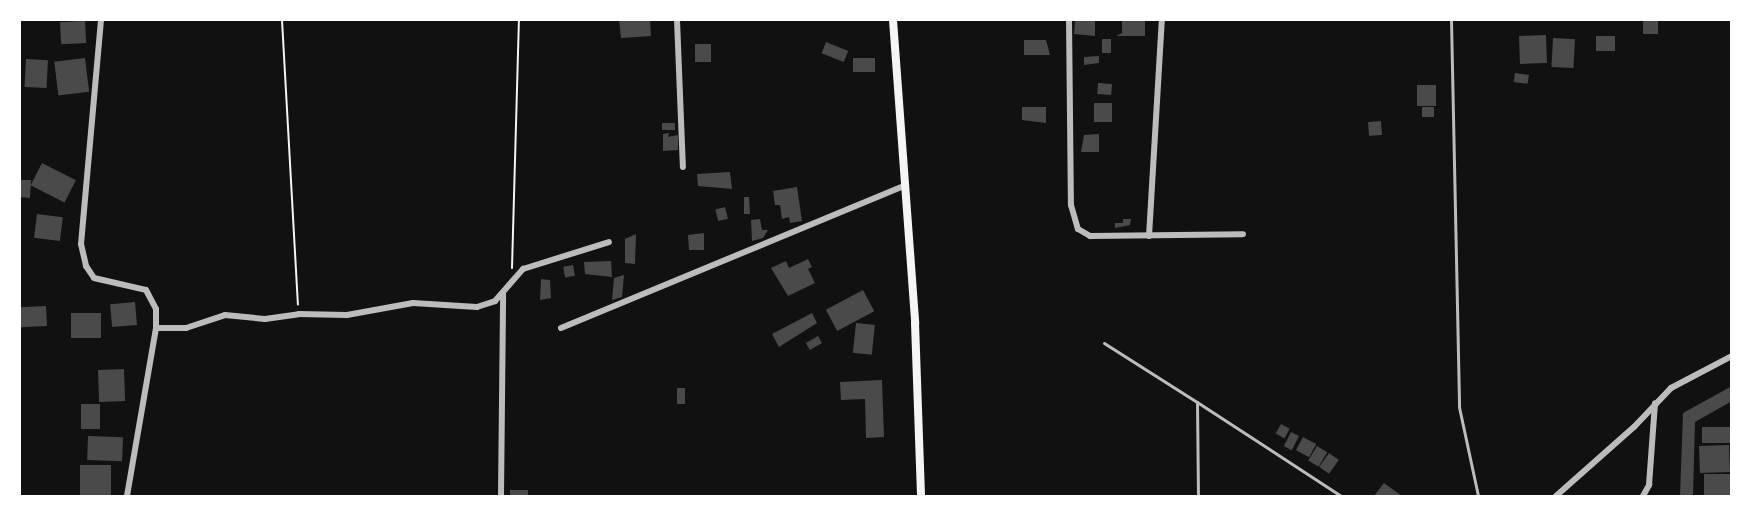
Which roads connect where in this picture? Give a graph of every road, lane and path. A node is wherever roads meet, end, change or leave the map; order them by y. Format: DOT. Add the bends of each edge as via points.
graph roads {
  1 [pos="101,20"];
  2 [pos="282,20"];
  3 [pos="519,20"];
  4 [pos="677,20"];
  5 [pos="893,20"];
  6 [pos="1069,20"];
  7 [pos="1162,20"];
  8 [pos="1451,20"];
  9 [pos="683,167"];
  10 [pos="904,186"];
  11 [pos="1243,234"];
  12 [pos="1149,236"];
  13 [pos="609,242"];
  14 [pos="512,279"];
  15 [pos="503,294"];
  16 [pos="299,314"];
  17 [pos="156,328"];
  18 [pos="561,328"];
  19 [pos="1104,343"];
  20 [pos="1731,357"];
  21 [pos="1197,402"];
  22 [pos="1655,403"];
  23 [pos="127,496"];
  24 [pos="501,496"];
  25 [pos="921,496"];
  26 [pos="1198,496"];
  27 [pos="1341,496"];
  28 [pos="1478,496"];
  29 [pos="1556,496"];
  30 [pos="1643,496"];
  1 -- 17 [label="street" via="81,244 86,266 94,278 146,290 153,298"];
  2 -- 16 [label="path"];
  3 -- 14 [label="path"];
  4 -- 9 [label="street"];
  5 -- 10 [label="main road"];
  6 -- 12 [label="street" via="1073,220 1078,229 1090,236"];
  7 -- 12 [label="street"];
  8 -- 28 [label="lane" via="1459,407"];
  10 -- 18 [label="street"];
  10 -- 25 [label="main road"];
  11 -- 12 [label="street"];
  13 -- 14 [label="street" via="539,262"];
  14 -- 15 [label="street"];
  15 -- 16 [label="street" via="477,307 413,303 347,315"];
  15 -- 24 [label="street"];
  16 -- 17 [label="street" via="265,319 225,315 186,328"];
  17 -- 23 [label="street"];
  19 -- 21 [label="lane"];
  20 -- 22 [label="street" via="1671,388"];
  21 -- 26 [label="lane"];
  21 -- 27 [label="lane"];
  22 -- 29 [label="street" via="1634,427"];
  22 -- 30 [label="street" via="1649,485"];
}
